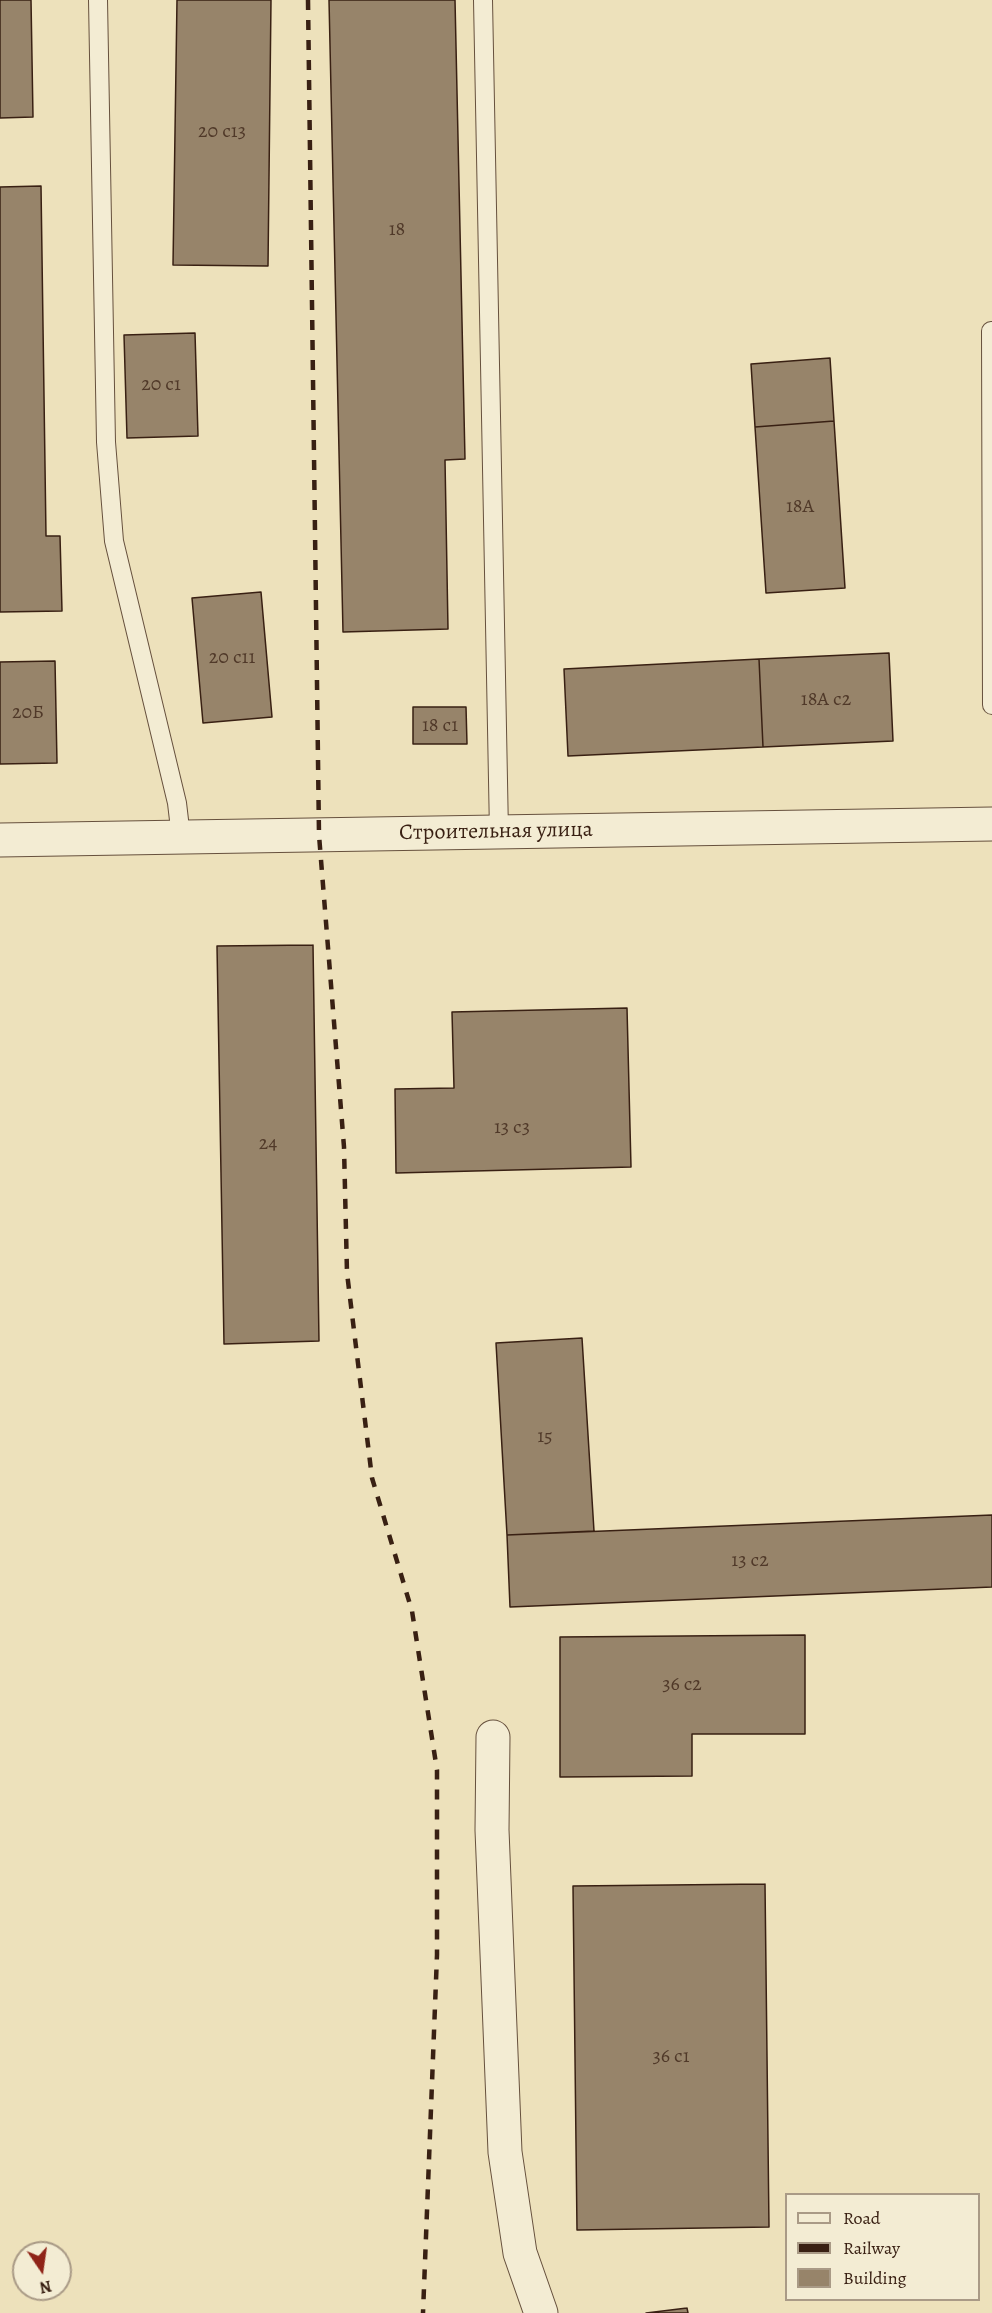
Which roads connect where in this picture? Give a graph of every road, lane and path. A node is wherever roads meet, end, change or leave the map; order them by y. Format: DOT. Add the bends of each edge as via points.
graph roads {
  1 [pos="98,0"];
  2 [pos="483,0"];
  3 [pos="991,331"];
  4 [pos="992,705"];
  5 [pos="992,824"];
  6 [pos="499,832"];
  7 [pos="181,837"];
  8 [pos="0,840"];
  9 [pos="493,1737"];
  10 [pos="541,2313"];
  1 -- 7 [label="lane" via="106,442 114,541 177,803"];
  2 -- 6 [label="lane"];
  3 -- 4 [label="lane"];
  5 -- 6 [label="street, Строительная улица"];
  6 -- 7 [label="street, Строительная улица"];
  7 -- 8 [label="street, Строительная улица"];
  9 -- 10 [label="street" via="492,1830 504,2152 520,2253"];
}
